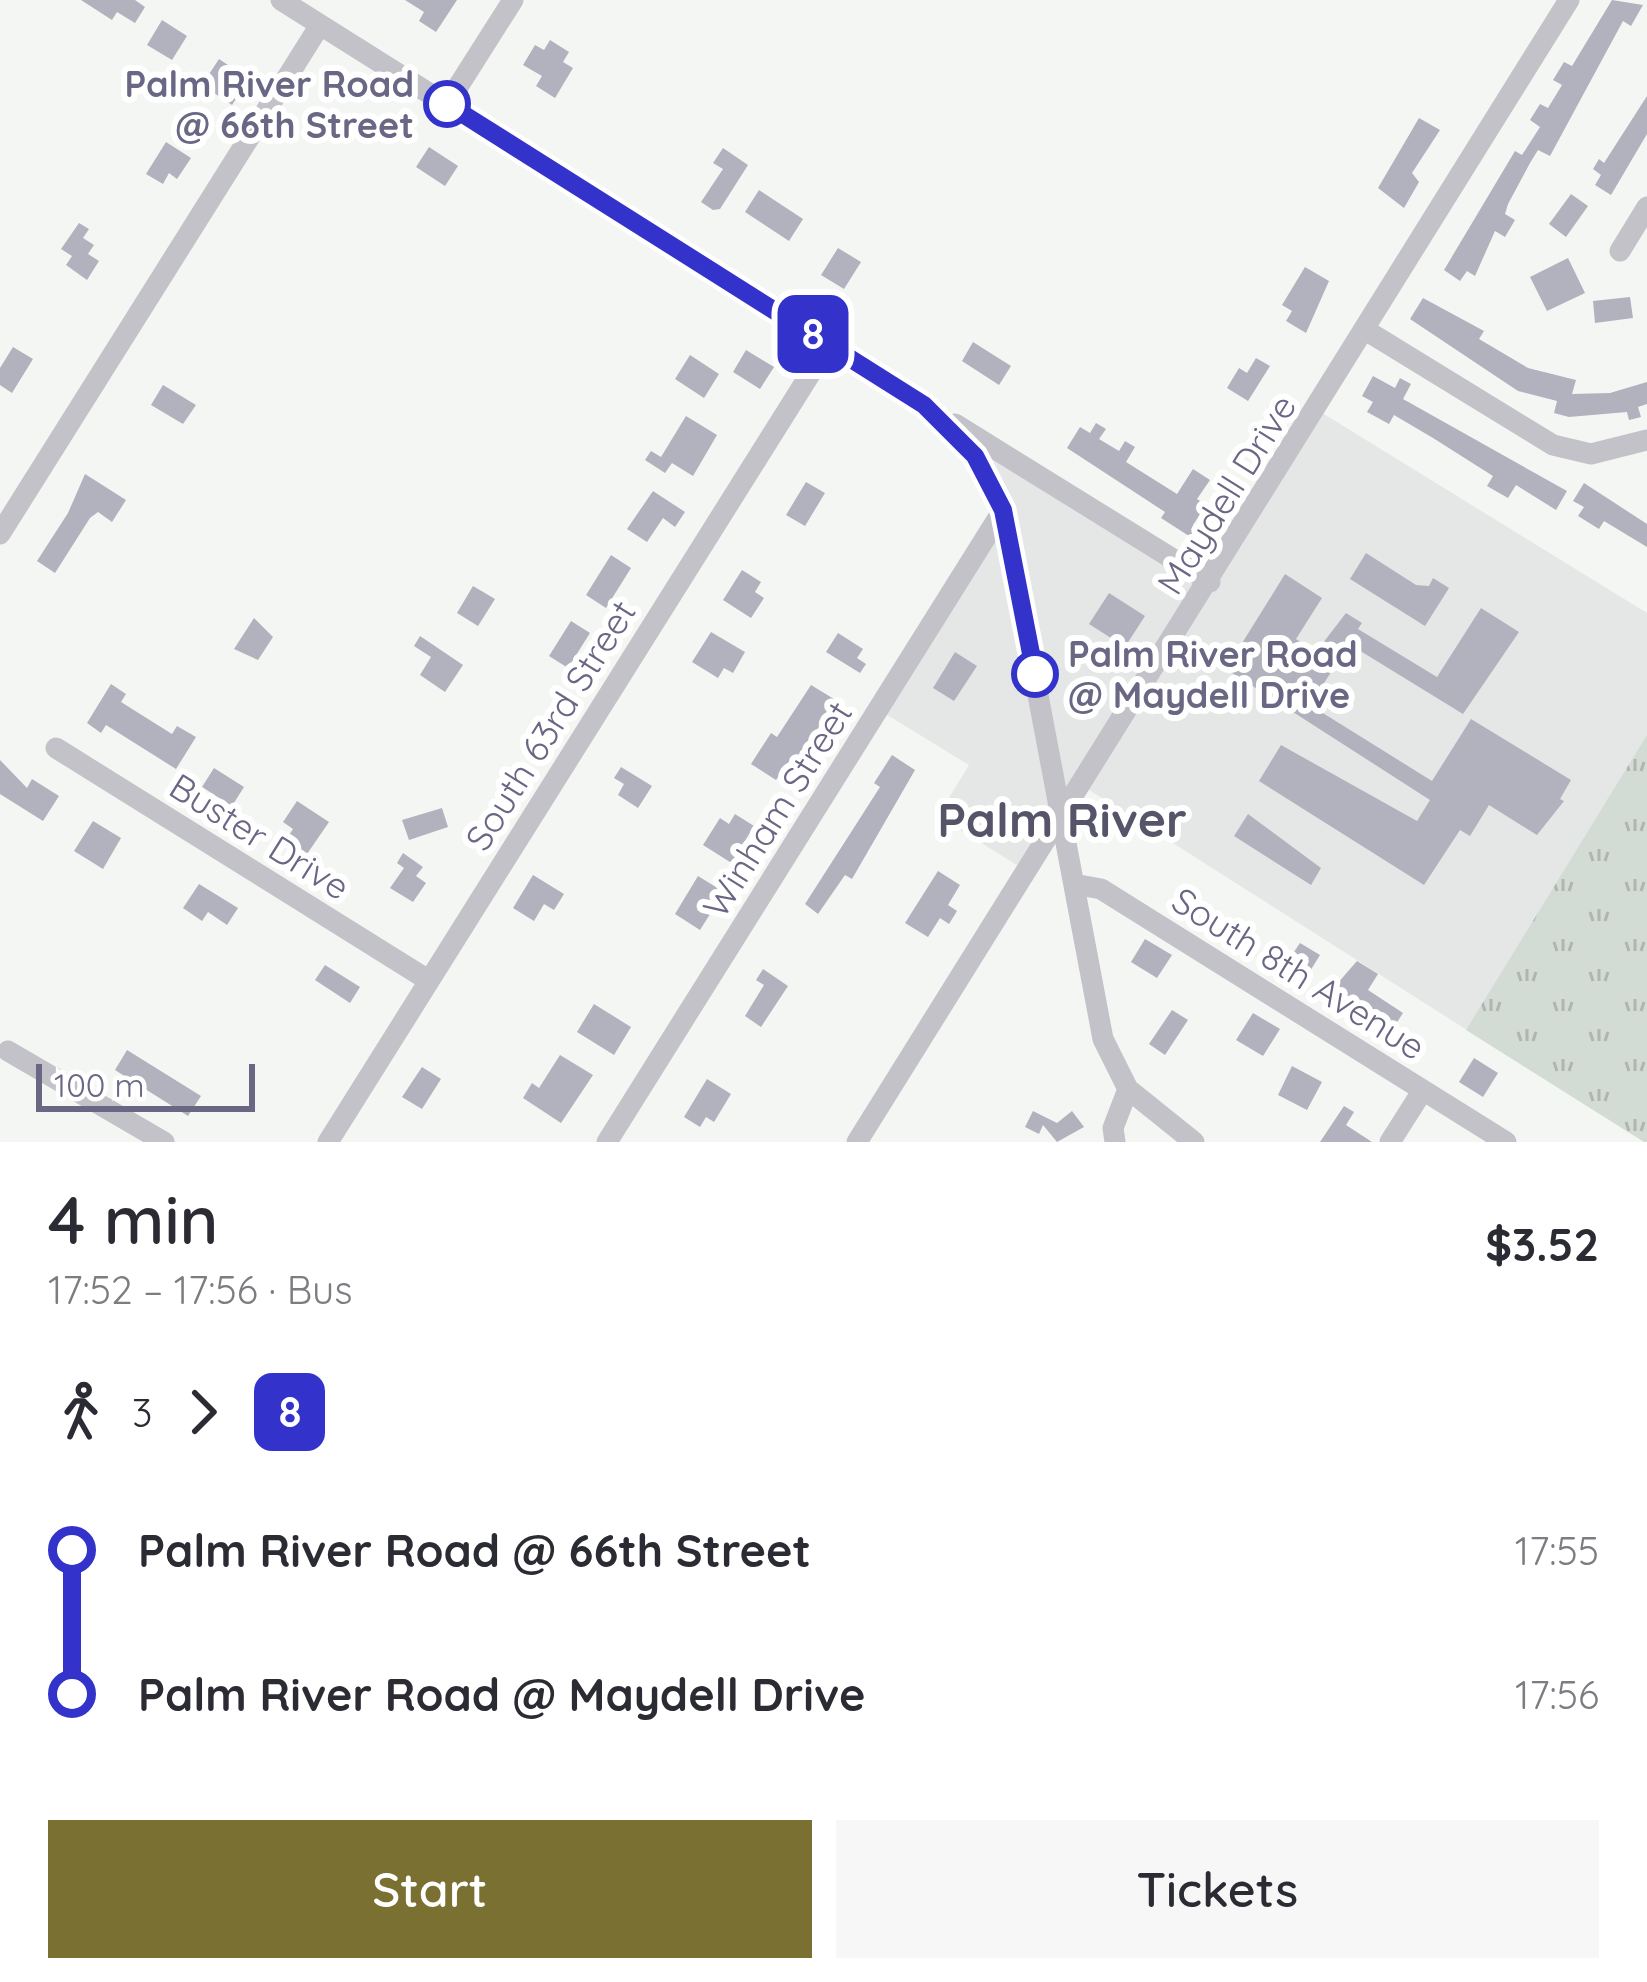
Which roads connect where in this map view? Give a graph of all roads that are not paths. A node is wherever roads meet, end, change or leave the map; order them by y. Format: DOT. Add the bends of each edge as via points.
graph roads {
  1 [pos="281,0"];
  2 [pos="512,0"];
  3 [pos="1569,0"];
  4 [pos="320,25"];
  5 [pos="447,104"];
  6 [pos="1647,207"];
  7 [pos="1620,250"];
  8 [pos="1367,331"];
  9 [pos="829,344"];
  10 [pos="924,405"];
  11 [pos="1647,440"];
  12 [pos="1003,510"];
  13 [pos="0,534"];
  14 [pos="1210,582"];
  15 [pos="56,748"];
  16 [pos="1062,813"];
  17 [pos="1074,884"];
  18 [pos="428,980"];
  19 [pos="8,1052"];
  20 [pos="1128,1089"];
  21 [pos="1423,1090"];
  22 [pos="164,1142"];
  23 [pos="328,1142"];
  24 [pos="607,1142"];
  25 [pos="857,1142"];
  26 [pos="1114,1142"];
  27 [pos="1194,1142"];
  28 [pos="1390,1142"];
  29 [pos="1506,1142"];
  1 -- 4 [label="street"];
  2 -- 5 [label="street"];
  3 -- 8 [label="street, Maydell Drive"];
  4 -- 5 [label="street"];
  4 -- 13 [label="street"];
  5 -- 9 [label="street"];
  6 -- 7 [label="street"];
  8 -- 11 [label="street" via="1553,445 1591,454"];
  8 -- 14 [label="street, Maydell Drive"];
  9 -- 10 [label="street"];
  9 -- 18 [label="street, South 63rd Street"];
  10 -- 12 [label="street" via="975,456"];
  10 -- 14 [label="street"];
  12 -- 16 [label="street"];
  12 -- 24 [label="street, Winham Street"];
  14 -- 16 [label="street, Maydell Drive"];
  15 -- 18 [label="street, Buster Drive"];
  16 -- 17 [label="street"];
  16 -- 25 [label="street, Maydell Drive"];
  17 -- 20 [label="street" via="1094,1008"];
  17 -- 21 [label="street, South 8th Avenue" via="1101,889"];
  18 -- 23 [label="street, South 63rd Street"];
  19 -- 22 [label="street"];
  20 -- 26 [label="street"];
  20 -- 27 [label="street"];
  21 -- 28 [label="street"];
  21 -- 29 [label="street, South 8th Avenue"];
}
